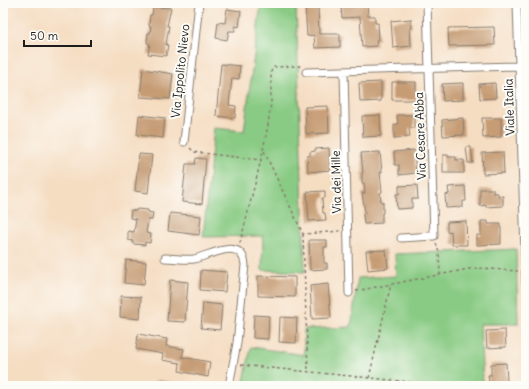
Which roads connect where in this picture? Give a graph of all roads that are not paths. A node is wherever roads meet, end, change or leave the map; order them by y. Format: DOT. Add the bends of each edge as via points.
graph roads {
  1 [pos="199,3"];
  2 [pos="426,3"];
  3 [pos="517,6"];
  4 [pos="526,8"];
  5 [pos="519,66"];
  6 [pos="429,68"];
  7 [pos="344,71"];
  8 [pos="306,72"];
  9 [pos="184,142"];
  10 [pos="524,177"];
  11 [pos="401,238"];
  12 [pos="165,258"];
  13 [pos="526,272"];
  14 [pos="526,283"];
  15 [pos="349,293"];
  16 [pos="228,386"];
  1 -- 9 [label="street, Via Ippolito Nievo"];
  2 -- 6 [label="street, Via Cesare Abba"];
  3 -- 4 [label="street"];
  3 -- 5 [label="street, Viale Italia"];
  5 -- 6 [label="street"];
  5 -- 10 [label="street, Viale Italia"];
  6 -- 7 [label="street"];
  6 -- 11 [label="street, Via Cesare Abba" via="434,236"];
  7 -- 8 [label="street"];
  7 -- 15 [label="street, Via dei Mille"];
  10 -- 13 [label="street, Viale Italia"];
  12 -- 16 [label="street" via="192,259 222,250 238,250 243,254 246,265 237,343"];
  13 -- 14 [label="street, Viale Italia"];
}
